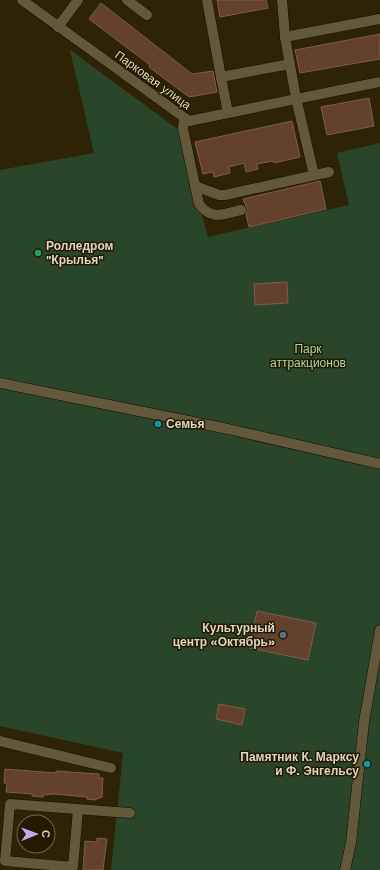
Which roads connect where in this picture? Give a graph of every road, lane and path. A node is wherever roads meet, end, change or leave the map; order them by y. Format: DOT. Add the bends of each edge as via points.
graph roads {
  1 [pos="22,0"];
  2 [pos="78,0"];
  3 [pos="127,0"];
  4 [pos="207,0"];
  5 [pos="282,0"];
  6 [pos="147,15"];
  7 [pos="380,20"];
  8 [pos="58,27"];
  9 [pos="285,37"];
  10 [pos="290,64"];
  11 [pos="221,77"];
  12 [pos="380,82"];
  13 [pos="296,98"];
  14 [pos="228,113"];
  15 [pos="184,119"];
  16 [pos="329,172"];
  17 [pos="314,175"];
  18 [pos="195,186"];
  19 [pos="241,210"];
  20 [pos="0,383"];
  21 [pos="380,464"];
  22 [pos="380,630"];
  23 [pos="0,741"];
  24 [pos="111,768"];
  25 [pos="78,810"];
  26 [pos="130,813"];
  27 [pos="345,870"];
  1 -- 8 [label="street, Парковая улица"];
  2 -- 8 [label="street"];
  3 -- 6 [label="street"];
  4 -- 11 [label="street"];
  5 -- 9 [label="street"];
  7 -- 9 [label="street"];
  8 -- 15 [label="street, Парковая улица"];
  9 -- 10 [label="street"];
  10 -- 11 [label="street"];
  10 -- 13 [label="street"];
  11 -- 14 [label="street"];
  12 -- 13 [label="street, Парковая улица"];
  13 -- 14 [label="street, Парковая улица"];
  13 -- 17 [label="street"];
  14 -- 15 [label="street, Парковая улица" via="192,121"];
  15 -- 18 [label="street" via="183,129"];
  16 -- 17 [label="street"];
  17 -- 18 [label="street" via="219,196"];
  18 -- 19 [label="street" via="199,204 205,212 216,215"];
  20 -- 21 [label="street" via="228,429"];
  22 -- 27 [label="street" via="364,722 351,843"];
  23 -- 24 [label="street"];
  25 -- 25 [label="street" via="10,804 5,861 73,867"];
  25 -- 26 [label="street"];
}
